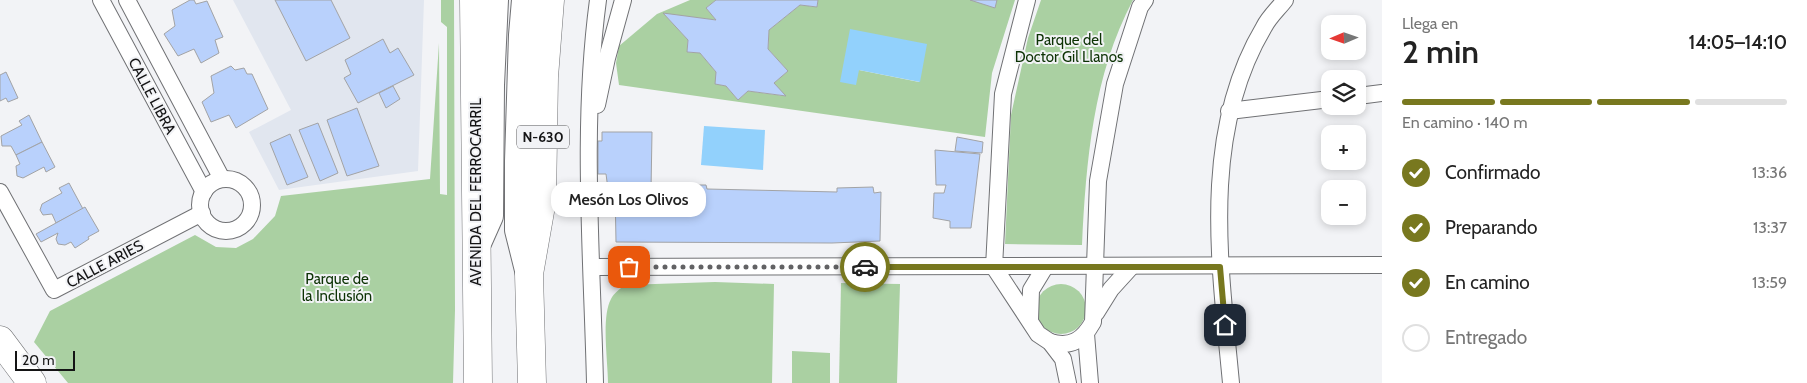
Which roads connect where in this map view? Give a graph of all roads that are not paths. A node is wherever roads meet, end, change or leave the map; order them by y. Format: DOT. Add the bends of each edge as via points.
graph roads {
  1 [pos="101,0"];
  2 [pos="127,0"];
  3 [pos="474,0"];
  4 [pos="496,0"];
  5 [pos="525,0"];
  6 [pos="550,0"];
  7 [pos="600,0"];
  8 [pos="1028,0"];
  9 [pos="1145,0"];
  10 [pos="1285,0"];
  11 [pos="623,2"];
  12 [pos="1382,93"];
  13 [pos="1366,95"];
  14 [pos="1321,100"];
  15 [pos="1229,111"];
  16 [pos="588,117"];
  17 [pos="222,179"];
  18 [pos="0,192"];
  19 [pos="204,192"];
  20 [pos="202,213"];
  21 [pos="478,243"];
  22 [pos="966,266"];
  23 [pos="1096,266"];
  24 [pos="1382,266"];
  25 [pos="994,267"];
  26 [pos="1045,267"];
  27 [pos="1131,267"];
  28 [pos="1220,267"];
  29 [pos="592,268"];
  30 [pos="529,274"];
  31 [pos="477,306"];
  32 [pos="1026,314"];
  33 [pos="1095,315"];
  34 [pos="1086,334"];
  35 [pos="0,340"];
  36 [pos="1050,342"];
  37 [pos="32,383"];
  38 [pos="468,383"];
  39 [pos="478,383"];
  40 [pos="532,383"];
  41 [pos="595,383"];
  42 [pos="1068,383"];
  43 [pos="1090,383"];
  44 [pos="1230,383"];
  1 -- 19 [label="street, CALLE LIBRA"];
  2 -- 17 [label="street, CALLE LIBRA"];
  3 -- 21 [label="highway, AVENIDA DEL FERROCARRIL"];
  4 -- 21 [label="main road" via="491,85 490,216"];
  5 -- 30 [label="main road" via="518,230"];
  6 -- 30 [label="highway, N-630" via="544,77 542,200"];
  7 -- 11 [label="street" via="610,5"];
  7 -- 16 [label="street" via="591,53"];
  8 -- 25 [label="street" via="1002,94"];
  9 -- 23 [label="street" via="1115,84 1098,182"];
  10 -- 15 [label="street" via="1264,26"];
  11 -- 16 [label="street" via="597,108"];
  12 -- 13 [label="street"];
  14 -- 15 [label="street"];
  15 -- 28 [label="street" via="1220,178"];
  16 -- 29 [label="street"];
  17 -- 19 [label="street"];
  17 -- 20 [label="street" via="237,182 248,192 250,216 230,231 212,227"];
  18 -- 20 [label="street, CALLE ARIES" via="54,290"];
  19 -- 20 [label="street"];
  21 -- 31 [label="highway, AVENIDA DEL FERROCARRIL"];
  22 -- 25 [label="street"];
  22 -- 29 [label="street"];
  22 -- 32 [label="street"];
  23 -- 26 [label="street"];
  23 -- 27 [label="street"];
  23 -- 33 [label="street"];
  24 -- 28 [label="street"];
  25 -- 26 [label="street"];
  25 -- 32 [label="street"];
  26 -- 32 [label="street" via="1031,290"];
  27 -- 28 [label="street"];
  27 -- 33 [label="street"];
  28 -- 44 [label="street"];
  29 -- 41 [label="street"];
  30 -- 40 [label="highway, N-630"];
  31 -- 38 [label="highway"];
  31 -- 39 [label="highway, AVENIDA DEL FERROCARRIL"];
  32 -- 36 [label="street" via="1038,334"];
  33 -- 34 [label="street"];
  34 -- 36 [label="street" via="1069,344"];
  34 -- 43 [label="street"];
  35 -- 37 [label="highway"];
  36 -- 42 [label="street" via="1063,359"];
}
